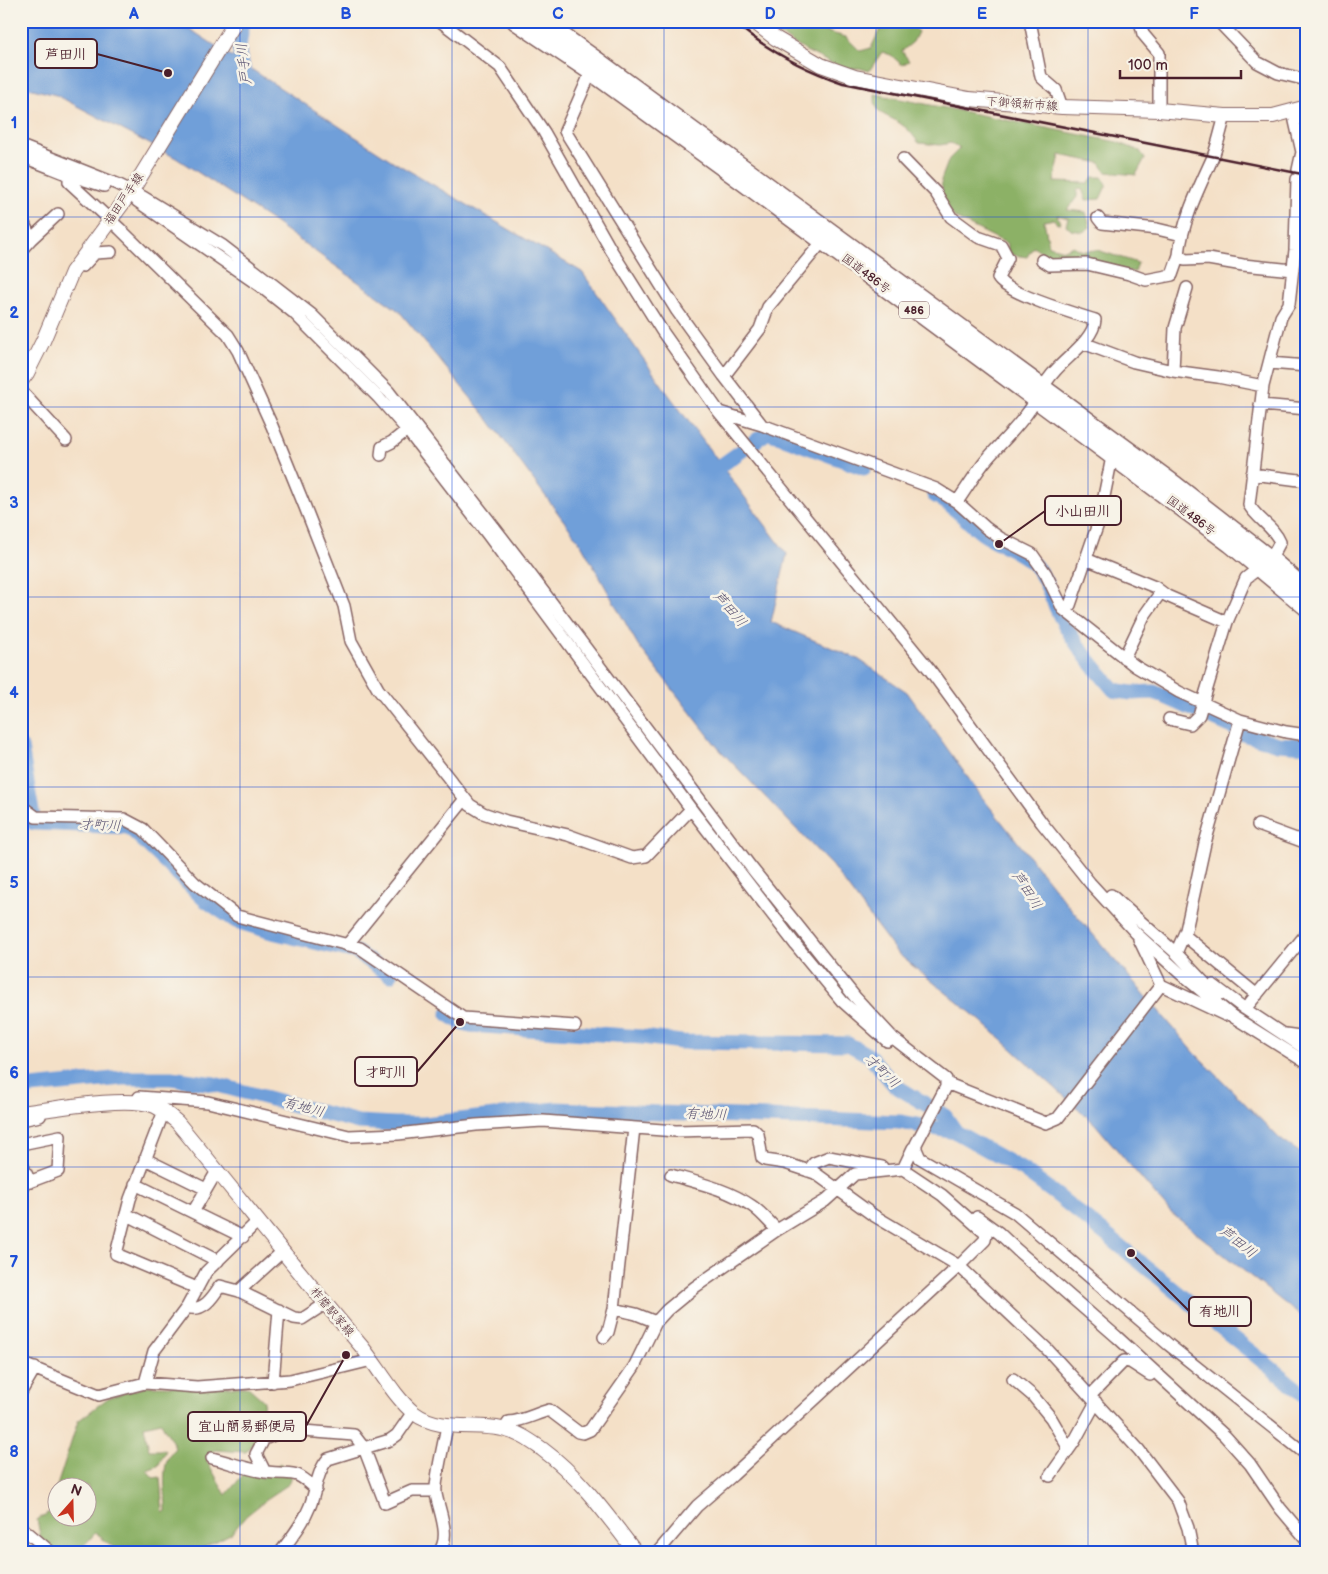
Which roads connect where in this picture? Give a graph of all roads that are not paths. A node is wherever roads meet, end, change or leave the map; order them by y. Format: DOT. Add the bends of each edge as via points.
graph roads {
  1 [pos="236,21"];
  2 [pos="440,21"];
  3 [pos="515,21"];
  4 [pos="753,21"];
  5 [pos="1030,21"];
  6 [pos="1140,21"];
  7 [pos="1218,21"];
  8 [pos="536,24"];
  9 [pos="591,72"];
  10 [pos="1307,80"];
  11 [pos="1062,107"];
  12 [pos="1307,107"];
  13 [pos="1159,110"];
  14 [pos="1225,116"];
  15 [pos="1307,116"];
  16 [pos="21,146"];
  17 [pos="21,156"];
  18 [pos="903,159"];
  19 [pos="69,175"];
  20 [pos="132,190"];
  21 [pos="58,214"];
  22 [pos="21,217"];
  23 [pos="1098,218"];
  24 [pos="111,221"];
  25 [pos="1182,235"];
  26 [pos="31,238"];
  27 [pos="822,242"];
  28 [pos="1307,246"];
  29 [pos="21,250"];
  30 [pos="1295,250"];
  31 [pos="111,252"];
  32 [pos="1179,255"];
  33 [pos="1042,260"];
  34 [pos="77,264"];
  35 [pos="1293,270"];
  36 [pos="1187,288"];
  37 [pos="1083,343"];
  38 [pos="1268,363"];
  39 [pos="1307,366"];
  40 [pos="1173,371"];
  41 [pos="372,376"];
  42 [pos="724,376"];
  43 [pos="21,380"];
  44 [pos="1262,386"];
  45 [pos="21,391"];
  46 [pos="1039,394"];
  47 [pos="378,397"];
  48 [pos="1260,405"];
  49 [pos="1307,409"];
  50 [pos="719,412"];
  51 [pos="762,424"];
  52 [pos="407,430"];
  53 [pos="66,440"];
  54 [pos="381,455"];
  55 [pos="1112,457"];
  56 [pos="1252,474"];
  57 [pos="1307,481"];
  58 [pos="957,502"];
  59 [pos="1086,559"];
  60 [pos="1265,563"];
  61 [pos="1307,590"];
  62 [pos="1161,592"];
  63 [pos="1307,608"];
  64 [pos="1063,609"];
  65 [pos="1227,622"];
  66 [pos="1124,658"];
  67 [pos="1201,708"];
  68 [pos="1169,719"];
  69 [pos="1239,727"];
  70 [pos="1307,735"];
  71 [pos="465,799"];
  72 [pos="21,806"];
  73 [pos="691,809"];
  74 [pos="1258,825"];
  75 [pos="1307,843"];
  76 [pos="1090,883"];
  77 [pos="1136,933"];
  78 [pos="1307,933"];
  79 [pos="1184,935"];
  80 [pos="347,945"];
  81 [pos="1176,953"];
  82 [pos="1161,985"];
  83 [pos="1257,995"];
  84 [pos="1238,1013"];
  85 [pos="575,1026"];
  86 [pos="1278,1032"];
  87 [pos="1307,1037"];
  88 [pos="893,1038"];
  89 [pos="1307,1050"];
  90 [pos="1307,1063"];
  91 [pos="946,1083"];
  92 [pos="123,1102"];
  93 [pos="62,1108"];
  94 [pos="164,1111"];
  95 [pos="21,1113"];
  96 [pos="21,1120"];
  97 [pos="634,1128"];
  98 [pos="21,1144"];
  99 [pos="916,1146"];
  100 [pos="145,1159"];
  101 [pos="21,1162"];
  102 [pos="903,1169"];
  103 [pos="886,1170"];
  104 [pos="218,1171"];
  105 [pos="808,1171"];
  106 [pos="671,1175"];
  107 [pos="26,1184"];
  108 [pos="135,1184"];
  109 [pos="206,1189"];
  110 [pos="838,1190"];
  111 [pos="942,1195"];
  112 [pos="192,1212"];
  113 [pos="126,1214"];
  114 [pos="258,1221"];
  115 [pos="777,1230"];
  116 [pos="243,1237"];
  117 [pos="283,1251"];
  118 [pos="218,1261"];
  119 [pos="959,1266"];
  120 [pos="197,1288"];
  121 [pos="239,1291"];
  122 [pos="325,1304"];
  123 [pos="187,1308"];
  124 [pos="614,1308"];
  125 [pos="279,1310"];
  126 [pos="656,1322"];
  127 [pos="604,1338"];
  128 [pos="372,1360"];
  129 [pos="21,1363"];
  130 [pos="35,1368"];
  131 [pos="1012,1379"];
  132 [pos="272,1382"];
  133 [pos="1166,1382"];
  134 [pos="145,1383"];
  135 [pos="21,1392"];
  136 [pos="1092,1399"];
  137 [pos="414,1412"];
  138 [pos="447,1425"];
  139 [pos="504,1429"];
  140 [pos="364,1448"];
  141 [pos="1069,1449"];
  142 [pos="1307,1455"];
  143 [pos="212,1458"];
  144 [pos="265,1472"];
  145 [pos="1050,1476"];
  146 [pos="316,1489"];
  147 [pos="436,1491"];
  148 [pos="21,1527"];
  149 [pos="1307,1540"];
  150 [pos="52,1553"];
  151 [pos="280,1553"];
  152 [pos="438,1553"];
  153 [pos="636,1553"];
  154 [pos="657,1553"];
  155 [pos="1193,1553"];
  1 -- 20 [label="main road, 福田戸手線"];
  2 -- 50 [label="street" via="500,66 544,132 611,250 662,331"];
  3 -- 8 [label="highway, 国道486号 / 486"];
  4 -- 11 [label="main road, 下御領新市線" via="821,65 855,76 969,100"];
  5 -- 11 [label="street" via="1041,77 1056,90"];
  6 -- 13 [label="street" via="1143,34 1159,53"];
  7 -- 10 [label="street" via="1257,62 1278,73"];
  8 -- 9 [label="highway, 国道486号 / 486"];
  8 -- 46 [label="highway, 国道486号 / 486" via="748,170"];
  9 -- 27 [label="highway, 国道486号 / 486"];
  9 -- 42 [label="street" via="565,131 677,311"];
  11 -- 13 [label="main road, 下御領新市線"];
  12 -- 14 [label="main road, 下御領新市線" via="1273,116"];
  13 -- 14 [label="main road, 下御領新市線"];
  14 -- 25 [label="street"];
  15 -- 30 [label="street" via="1295,121 1302,152"];
  16 -- 20 [label="street"];
  17 -- 19 [label="street"];
  18 -- 37 [label="street" via="936,193 951,217 978,237 1001,245 1008,258 998,278 1001,283 1027,296 1095,320"];
  19 -- 20 [label="street" via="107,187"];
  19 -- 24 [label="street" via="69,182"];
  20 -- 24 [label="main road, 福田戸手線"];
  20 -- 41 [label="street" via="223,246 311,314"];
  20 -- 47 [label="street" via="134,198 142,205 294,313"];
  21 -- 26 [label="street"];
  22 -- 26 [label="street"];
  23 -- 25 [label="street" via="1102,223"];
  24 -- 34 [label="main road, 福田戸手線"];
  24 -- 71 [label="street" via="228,335 238,351 272,426 340,598 350,641 378,689"];
  25 -- 32 [label="street"];
  26 -- 29 [label="street"];
  27 -- 42 [label="street" via="768,307 760,329"];
  27 -- 46 [label="highway, 国道486号 / 486"];
  28 -- 30 [label="street"];
  30 -- 35 [label="street"];
  31 -- 34 [label="street" via="95,253 82,267"];
  32 -- 33 [label="street" via="1172,275 1146,280 1087,264 1050,265"];
  32 -- 35 [label="street" via="1186,260 1208,259"];
  34 -- 43 [label="main road, 福田戸手線" via="43,341"];
  35 -- 38 [label="street" via="1290,304 1281,317"];
  36 -- 40 [label="street" via="1175,328"];
  37 -- 40 [label="street" via="1134,362"];
  37 -- 46 [label="street" via="1054,371"];
  38 -- 39 [label="street"];
  38 -- 44 [label="street"];
  40 -- 44 [label="street"];
  41 -- 47 [label="street"];
  41 -- 88 [label="street" via="389,392 518,558 750,866 855,997"];
  42 -- 51 [label="street"];
  44 -- 48 [label="street"];
  45 -- 53 [label="street"];
  46 -- 55 [label="highway, 国道486号 / 486"];
  46 -- 58 [label="street"];
  46 -- 60 [label="highway, 国道486号 / 486" via="1176,485"];
  47 -- 52 [label="street"];
  48 -- 49 [label="street"];
  48 -- 56 [label="street"];
  50 -- 51 [label="street"];
  50 -- 76 [label="street" via="930,670"];
  51 -- 58 [label="street" via="936,489"];
  52 -- 54 [label="street" via="382,446"];
  52 -- 73 [label="street"];
  55 -- 59 [label="street" via="1099,521"];
  55 -- 60 [label="highway, 国道486号 / 486"];
  56 -- 57 [label="street"];
  56 -- 60 [label="street" via="1249,506 1277,534 1280,542"];
  58 -- 64 [label="street" via="1000,538 1032,554"];
  59 -- 62 [label="street"];
  59 -- 64 [label="street" via="1070,605"];
  60 -- 61 [label="highway, 国道486号 / 486"];
  60 -- 63 [label="highway, 国道486号 / 486"];
  60 -- 65 [label="street" via="1246,578"];
  62 -- 65 [label="street"];
  62 -- 66 [label="street" via="1144,616"];
  64 -- 66 [label="street"];
  65 -- 67 [label="street"];
  66 -- 67 [label="street"];
  67 -- 68 [label="street" via="1190,724"];
  67 -- 69 [label="street"];
  69 -- 70 [label="street"];
  69 -- 79 [label="street" via="1205,843"];
  71 -- 73 [label="street" via="483,813 568,835 632,858 646,856"];
  71 -- 80 [label="street"];
  72 -- 80 [label="street" via="36,817 124,820 143,829 195,884 237,916"];
  73 -- 88 [label="street" via="842,1001 886,1041"];
  74 -- 75 [label="street"];
  76 -- 77 [label="street"];
  76 -- 81 [label="street" via="1095,882"];
  77 -- 82 [label="street"];
  77 -- 84 [label="street" via="1180,974"];
  78 -- 83 [label="street"];
  79 -- 81 [label="street"];
  79 -- 83 [label="street"];
  80 -- 85 [label="street" via="360,948 463,1018"];
  81 -- 84 [label="street"];
  82 -- 84 [label="street" via="1225,1015"];
  82 -- 91 [label="street" via="1058,1118 1046,1123"];
  83 -- 84 [label="street"];
  84 -- 86 [label="street"];
  84 -- 90 [label="street"];
  86 -- 87 [label="street"];
  86 -- 89 [label="street"];
  88 -- 91 [label="street"];
  91 -- 99 [label="street"];
  92 -- 93 [label="main road, 柞磨駅家線"];
  92 -- 94 [label="main road, 柞磨駅家線" via="153,1106"];
  92 -- 97 [label="street" via="132,1097 208,1102 349,1136 543,1121"];
  93 -- 95 [label="main road, 柞磨駅家線"];
  93 -- 96 [label="street"];
  94 -- 100 [label="street"];
  94 -- 104 [label="main road, 柞磨駅家線"];
  97 -- 105 [label="street" via="676,1131 753,1129 758,1134 762,1158"];
  97 -- 124 [label="street"];
  98 -- 107 [label="street" via="60,1136 58,1171"];
  99 -- 102 [label="street" via="908,1155"];
  99 -- 142 [label="street" via="920,1158 1014,1213 1169,1345"];
  100 -- 108 [label="street"];
  100 -- 109 [label="street"];
  101 -- 107 [label="street"];
  102 -- 103 [label="street"];
  102 -- 111 [label="street"];
  103 -- 105 [label="street" via="880,1166 829,1157 814,1162"];
  103 -- 110 [label="street" via="855,1174"];
  104 -- 109 [label="street"];
  104 -- 114 [label="main road, 柞磨駅家線"];
  105 -- 110 [label="street"];
  106 -- 115 [label="street" via="736,1196 754,1207"];
  108 -- 112 [label="street"];
  108 -- 113 [label="street"];
  109 -- 112 [label="street"];
  110 -- 115 [label="street"];
  110 -- 119 [label="street" via="881,1220"];
  111 -- 119 [label="street" via="986,1234 985,1240"];
  111 -- 133 [label="street" via="953,1198 998,1233"];
  112 -- 116 [label="street"];
  113 -- 118 [label="street"];
  113 -- 120 [label="street" via="116,1254"];
  114 -- 116 [label="street"];
  114 -- 117 [label="main road, 柞磨駅家線"];
  115 -- 126 [label="street" via="695,1287"];
  116 -- 118 [label="street"];
  117 -- 121 [label="street"];
  117 -- 122 [label="main road, 柞磨駅家線"];
  118 -- 120 [label="street" via="206,1272"];
  119 -- 136 [label="street" via="1046,1348"];
  119 -- 154 [label="street" via="697,1506"];
  120 -- 123 [label="street"];
  121 -- 123 [label="street" via="220,1286 208,1303 198,1308"];
  121 -- 125 [label="street"];
  122 -- 125 [label="street" via="302,1319"];
  122 -- 128 [label="main road, 柞磨駅家線"];
  123 -- 134 [label="street" via="154,1351"];
  124 -- 126 [label="street"];
  124 -- 127 [label="street"];
  125 -- 132 [label="street"];
  126 -- 139 [label="street" via="634,1368 590,1430 578,1432 549,1410 509,1422"];
  128 -- 132 [label="street"];
  128 -- 137 [label="main road, 柞磨駅家線"];
  129 -- 130 [label="street"];
  130 -- 134 [label="street" via="99,1396"];
  130 -- 135 [label="street"];
  131 -- 141 [label="street" via="1033,1396 1051,1418"];
  132 -- 134 [label="street" via="197,1387"];
  133 -- 136 [label="street" via="1161,1383 1124,1361"];
  133 -- 149 [label="street" via="1225,1436 1250,1464"];
  136 -- 141 [label="street"];
  136 -- 155 [label="street" via="1139,1450 1178,1501"];
  137 -- 138 [label="main road, 柞磨駅家線" via="422,1418"];
  137 -- 140 [label="street" via="397,1435"];
  138 -- 139 [label="main road, 柞磨駅家線"];
  138 -- 147 [label="street"];
  139 -- 153 [label="main road, 柞磨駅家線" via="523,1435 559,1462 586,1488"];
  140 -- 144 [label="street" via="354,1435 303,1431 292,1427 264,1439 256,1454"];
  140 -- 146 [label="street" via="328,1459 322,1466"];
  140 -- 147 [label="street" via="385,1503 412,1491"];
  141 -- 145 [label="street"];
  143 -- 144 [label="street"];
  144 -- 146 [label="street" via="291,1472"];
  146 -- 151 [label="street" via="300,1526"];
  147 -- 152 [label="street" via="445,1542"];
  148 -- 150 [label="street"];
}
